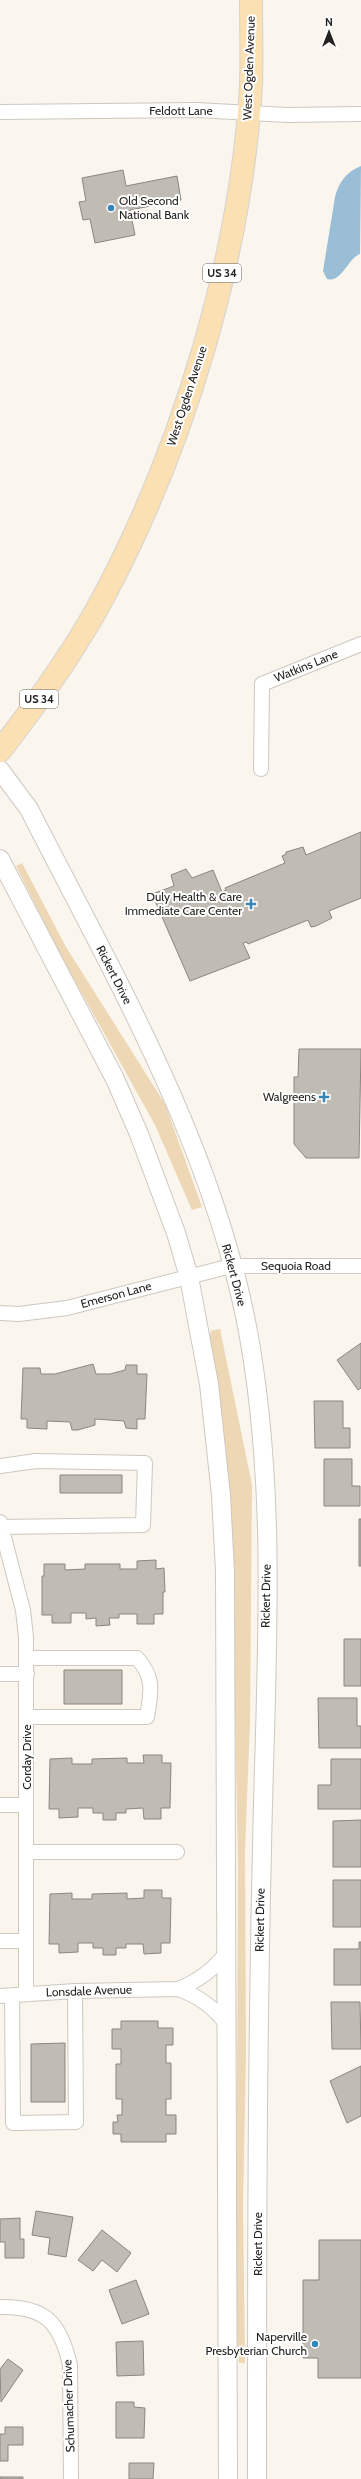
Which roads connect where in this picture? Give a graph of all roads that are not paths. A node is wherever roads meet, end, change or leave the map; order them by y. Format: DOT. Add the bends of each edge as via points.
graph roads {
  1 [pos="252,0"];
  2 [pos="0,112"];
  3 [pos="248,113"];
  4 [pos="361,114"];
  5 [pos="361,644"];
  6 [pos="0,751"];
  7 [pos="261,769"];
  8 [pos="0,770"];
  9 [pos="0,859"];
  10 [pos="231,1266"];
  11 [pos="361,1266"];
  12 [pos="189,1277"];
  13 [pos="0,1313"];
  14 [pos="0,1466"];
  15 [pos="0,1525"];
  16 [pos="27,1658"];
  17 [pos="0,1674"];
  18 [pos="27,1674"];
  19 [pos="27,1717"];
  20 [pos="0,1805"];
  21 [pos="26,1805"];
  22 [pos="26,1852"];
  23 [pos="177,1852"];
  24 [pos="0,1941"];
  25 [pos="26,1941"];
  26 [pos="227,1952"];
  27 [pos="178,1989"];
  28 [pos="75,1990"];
  29 [pos="13,1995"];
  30 [pos="227,2025"];
  31 [pos="0,2307"];
  32 [pos="71,2479"];
  33 [pos="228,2479"];
  34 [pos="256,2479"];
  1 -- 3 [label="main road, West Ogden Avenue / US 34"];
  2 -- 3 [label="street, Feldott Lane" via="197,110"];
  3 -- 4 [label="street, Feldott Lane"];
  3 -- 6 [label="main road, West Ogden Avenue / US 34" via="240,179 223,270 203,348 170,447 124,556 103,598 29,714"];
  5 -- 7 [label="street, Watkins Lane" via="262,684"];
  8 -- 10 [label="street, Rickert Drive" via="29,809 176,1100 215,1208"];
  9 -- 12 [label="street" via="115,1079 161,1190"];
  10 -- 11 [label="street, Sequoia Road"];
  10 -- 12 [label="street, Emerson Lane"];
  10 -- 34 [label="street, Rickert Drive" via="245,1317 255,1380 264,1446 266,1509"];
  12 -- 13 [label="street, Emerson Lane" via="67,1308 19,1314"];
  12 -- 26 [label="street" via="209,1384 221,1495 225,1572"];
  14 -- 15 [label="street" via="36,1461 145,1463 143,1525"];
  15 -- 16 [label="street, Corday Drive" via="23,1610"];
  16 -- 18 [label="street, Corday Drive"];
  16 -- 19 [label="street" via="136,1658 146,1668 152,1688 147,1717"];
  17 -- 18 [label="street"];
  18 -- 19 [label="street, Corday Drive"];
  19 -- 21 [label="street, Corday Drive"];
  20 -- 21 [label="street"];
  21 -- 22 [label="street, Corday Drive"];
  22 -- 23 [label="street"];
  22 -- 25 [label="street, Corday Drive"];
  24 -- 25 [label="street"];
  25 -- 29 [label="street, Corday Drive"];
  26 -- 27 [label="street, Lonsdale Avenue" via="211,1970 194,1983"];
  26 -- 30 [label="street"];
  27 -- 28 [label="street, Lonsdale Avenue"];
  27 -- 30 [label="street, Lonsdale Avenue" via="206,2003"];
  28 -- 29 [label="street, Lonsdale Avenue"];
  28 -- 29 [label="street, Corday Drive" via="76,2122 13,2123"];
  30 -- 33 [label="street"];
  31 -- 32 [label="street, Schumacher Drive" via="22,2308 43,2315 59,2331 66,2347 70,2372"];
}
